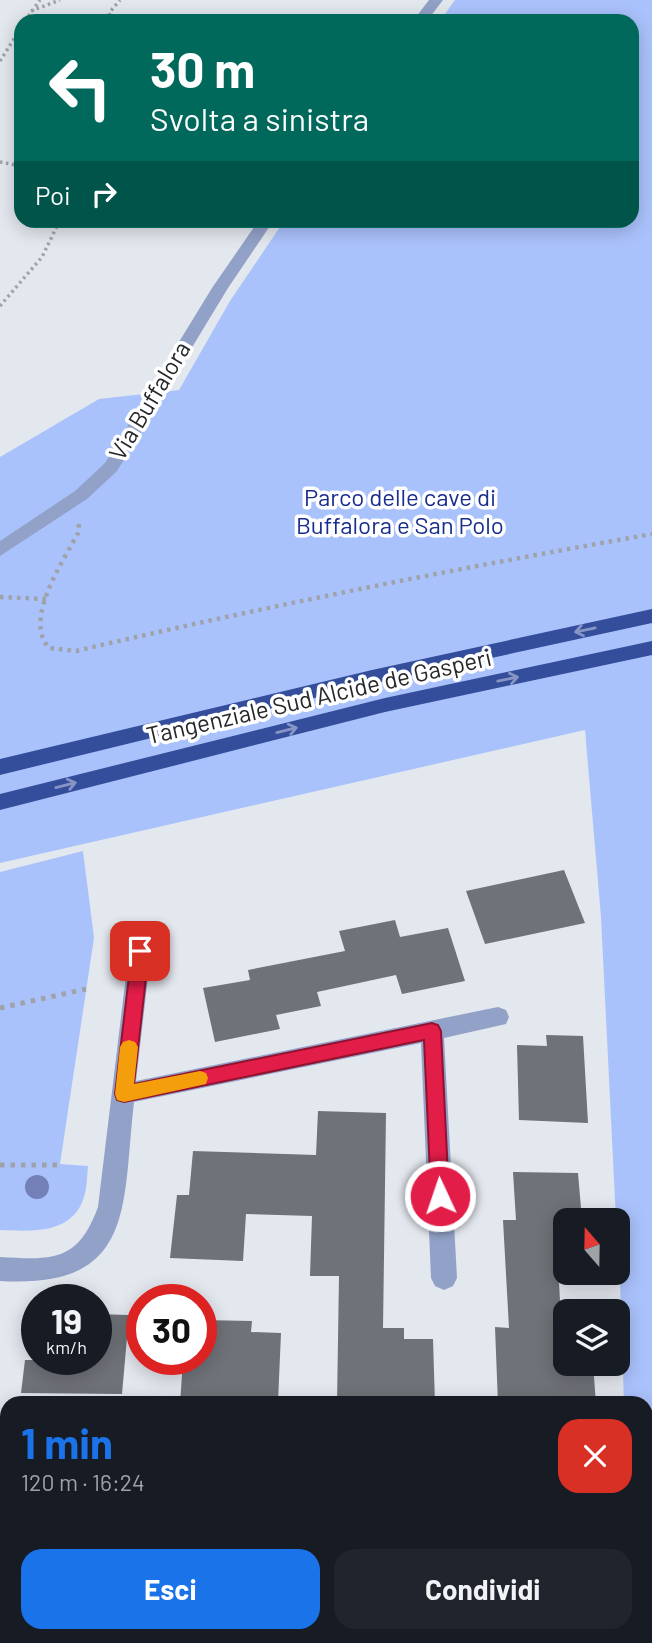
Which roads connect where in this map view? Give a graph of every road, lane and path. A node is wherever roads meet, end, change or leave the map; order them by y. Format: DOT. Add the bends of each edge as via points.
graph roads {
  1 [pos="40,0"];
  2 [pos="60,0"];
  3 [pos="120,0"];
  4 [pos="436,0"];
  5 [pos="32,11"];
  6 [pos="30,14"];
  7 [pos="109,14"];
  8 [pos="425,14"];
  9 [pos="14,39"];
  10 [pos="0,61"];
  11 [pos="56,228"];
  12 [pos="261,228"];
  13 [pos="0,306"];
  14 [pos="81,495"];
  15 [pos="652,534"];
  16 [pos="0,550"];
  17 [pos="0,597"];
  18 [pos="46,600"];
  19 [pos="652,616"];
  20 [pos="652,648"];
  21 [pos="0,767"];
  22 [pos="0,802"];
  23 [pos="140,951"];
  24 [pos="86,989"];
  25 [pos="0,1007"];
  26 [pos="498,1017"];
  27 [pos="432,1031"];
  28 [pos="124,1094"];
  29 [pos="0,1165"];
  30 [pos="60,1165"];
  31 [pos="0,1269"];
  32 [pos="444,1278"];
  1 -- 5 [label="path"];
  2 -- 5 [label="path"];
  3 -- 7 [label="path"];
  4 -- 8 [label="street"];
  5 -- 6 [label="path"];
  9 -- 10 [label="path"];
  11 -- 13 [label="path" via="42,257"];
  12 -- 14 [label="street, Via Buffalora" via="111,467"];
  14 -- 16 [label="street, Via Buffalora"];
  14 -- 18 [label="path" via="78,533"];
  15 -- 18 [label="path" via="259,609 76,652 49,648 40,636"];
  17 -- 18 [label="path"];
  19 -- 21 [label="highway, Tangenziale Sud Alcide de Gasperi, one-way" via="372,677"];
  22 -- 20 [label="highway, Tangenziale Sud Alcide de Gasperi, one-way" via="385,705"];
  23 -- 28 [label="street"];
  24 -- 25 [label="path"];
  26 -- 27 [label="street"];
  27 -- 28 [label="street"];
  27 -- 32 [label="street"];
  28 -- 31 [label="street" via="110,1207 95,1243 74,1261 43,1271"];
  29 -- 30 [label="path"];
}
